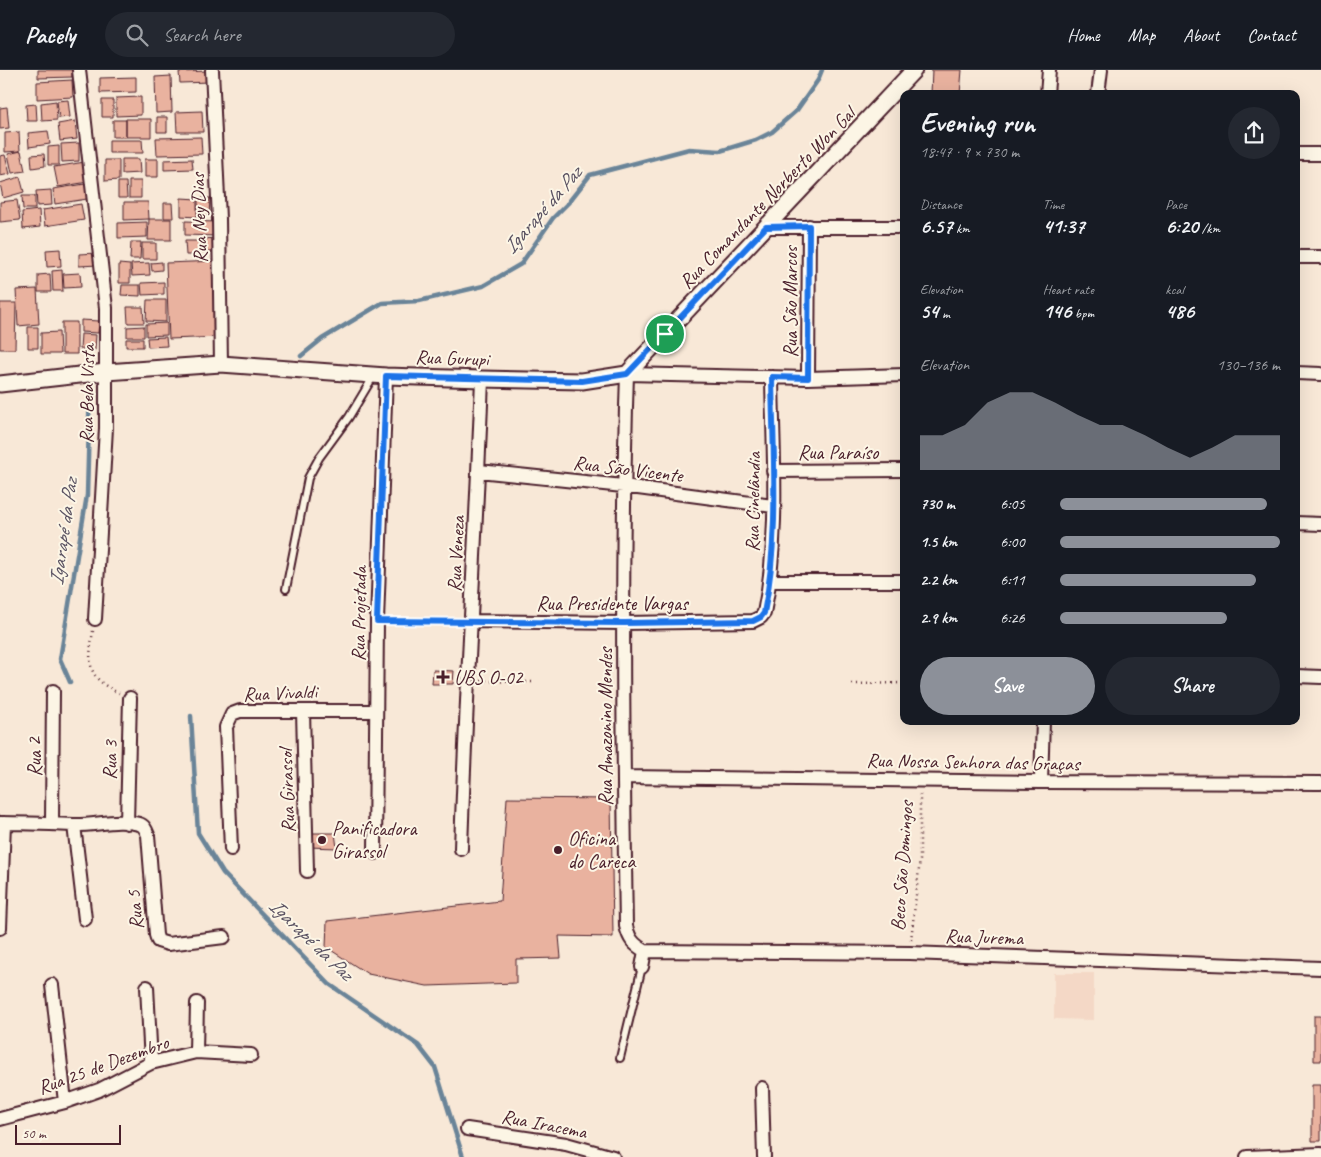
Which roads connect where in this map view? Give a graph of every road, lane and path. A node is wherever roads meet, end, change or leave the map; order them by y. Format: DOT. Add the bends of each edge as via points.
graph roads {
  1 [pos="79,70"];
  2 [pos="212,70"];
  3 [pos="914,70"];
  4 [pos="1049,70"];
  5 [pos="1101,70"];
  6 [pos="1047,90"];
  7 [pos="1098,90"];
  8 [pos="1300,154"];
  9 [pos="1321,154"];
  10 [pos="809,226"];
  11 [pos="766,227"];
  12 [pos="900,227"];
  13 [pos="1300,257"];
  14 [pos="1321,257"];
  15 [pos="221,364"];
  16 [pos="106,372"];
  17 [pos="1300,373"];
  18 [pos="627,374"];
  19 [pos="1321,374"];
  20 [pos="380,375"];
  21 [pos="900,375"];
  22 [pos="772,377"];
  23 [pos="808,378"];
  24 [pos="482,379"];
  25 [pos="0,384"];
  26 [pos="900,470"];
  27 [pos="479,471"];
  28 [pos="773,471"];
  29 [pos="623,486"];
  30 [pos="773,506"];
  31 [pos="1300,524"];
  32 [pos="1321,524"];
  33 [pos="770,581"];
  34 [pos="900,581"];
  35 [pos="286,589"];
  36 [pos="95,619"];
  37 [pos="377,621"];
  38 [pos="472,621"];
  39 [pos="753,621"];
  40 [pos="624,623"];
  41 [pos="1300,676"];
  42 [pos="1321,677"];
  43 [pos="467,680"];
  44 [pos="532,682"];
  45 [pos="900,683"];
  46 [pos="852,684"];
  47 [pos="53,691"];
  48 [pos="130,698"];
  49 [pos="303,711"];
  50 [pos="376,711"];
  51 [pos="1043,725"];
  52 [pos="624,777"];
  53 [pos="920,780"];
  54 [pos="1041,782"];
  55 [pos="1321,783"];
  56 [pos="127,822"];
  57 [pos="2,823"];
  58 [pos="52,823"];
  59 [pos="74,825"];
  60 [pos="231,849"];
  61 [pos="461,849"];
  62 [pos="375,853"];
  63 [pos="308,871"];
  64 [pos="84,919"];
  65 [pos="0,928"];
  66 [pos="224,937"];
  67 [pos="645,951"];
  68 [pos="910,953"];
  69 [pos="642,967"];
  70 [pos="1321,968"];
  71 [pos="52,985"];
  72 [pos="147,987"];
  73 [pos="197,1003"];
  74 [pos="196,1052"];
  75 [pos="251,1055"];
  76 [pos="620,1058"];
  77 [pos="151,1063"];
  78 [pos="762,1088"];
  79 [pos="65,1102"];
  80 [pos="0,1119"];
  81 [pos="468,1129"];
  82 [pos="1321,1154"];
  83 [pos="593,1155"];
  84 [pos="613,1157"];
  85 [pos="764,1157"];
  86 [pos="1247,1157"];
  1 -- 16 [label="street, Rua Bela Vista" via="106,308"];
  2 -- 15 [label="street, Rua Ney Dias"];
  3 -- 11 [label="street, Rua Comandante Norberto Won Gal"];
  4 -- 6 [label="street"];
  5 -- 7 [label="street"];
  8 -- 9 [label="street"];
  10 -- 11 [label="street"];
  10 -- 12 [label="street"];
  10 -- 23 [label="street, Rua São Marcos"];
  11 -- 18 [label="street, Rua Comandante Norberto Won Gal"];
  13 -- 14 [label="street"];
  15 -- 16 [label="street, Rua Gurupi"];
  15 -- 20 [label="street, Rua Gurupi"];
  16 -- 25 [label="street, Rua Gurupi"];
  16 -- 36 [label="street, Rua Bela Vista"];
  17 -- 19 [label="street"];
  18 -- 22 [label="street, Rua Gurupi"];
  18 -- 24 [label="street, Rua Gurupi" via="582,381"];
  18 -- 29 [label="street, Rua Amazonino Mendes"];
  20 -- 24 [label="street, Rua Gurupi"];
  20 -- 35 [label="lane" via="308,478"];
  20 -- 37 [label="street, Rua Projetada"];
  21 -- 23 [label="street, Rua Gurupi"];
  22 -- 23 [label="street, Rua Gurupi"];
  22 -- 28 [label="street, Rua Cinelândia"];
  24 -- 27 [label="street, Rua Veneza"];
  26 -- 28 [label="street, Rua Paraíso"];
  27 -- 29 [label="street, Rua São Vicente"];
  27 -- 38 [label="street, Rua Veneza"];
  28 -- 30 [label="street, Rua Cinelândia"];
  29 -- 30 [label="street, Rua São Vicente"];
  29 -- 40 [label="street, Rua Amazonino Mendes"];
  30 -- 33 [label="street, Rua Cinelândia"];
  31 -- 32 [label="street"];
  33 -- 34 [label="street"];
  33 -- 39 [label="street, Rua Cinelândia" via="764,613"];
  36 -- 48 [label="path" via="89,653 94,676 103,686"];
  37 -- 38 [label="path"];
  37 -- 50 [label="street, Rua Projetada"];
  38 -- 40 [label="street, Rua Presidente Vargas"];
  38 -- 43 [label="street, Rua Veneza"];
  39 -- 40 [label="street, Rua Presidente Vargas"];
  40 -- 52 [label="street, Rua Amazonino Mendes"];
  41 -- 42 [label="street"];
  43 -- 44 [label="path"];
  43 -- 61 [label="street, Rua Veneza"];
  45 -- 46 [label="path"];
  47 -- 58 [label="street, Rua 2"];
  48 -- 56 [label="street, Rua 3"];
  49 -- 50 [label="street, Rua Vivaldi"];
  49 -- 60 [label="street, Rua Vivaldi" via="240,711 228,719"];
  49 -- 63 [label="street, Rua Girassol"];
  50 -- 62 [label="street, Rua Projetada"];
  51 -- 54 [label="street"];
  52 -- 53 [label="street, Rua Nossa Senhora das Graças"];
  52 -- 67 [label="street, Rua Amazonino Mendes" via="626,926 634,945"];
  53 -- 54 [label="street, Rua Nossa Senhora das Graças"];
  53 -- 68 [label="path, Beco São Domingos" via="920,860"];
  54 -- 55 [label="street, Rua Nossa Senhora das Graças"];
  56 -- 59 [label="street"];
  56 -- 66 [label="street, Rua 5" via="140,824 148,835 158,941 168,944"];
  57 -- 58 [label="street"];
  57 -- 65 [label="street"];
  58 -- 59 [label="street"];
  59 -- 64 [label="street"];
  67 -- 68 [label="street, Rua Jurema"];
  67 -- 69 [label="street"];
  68 -- 70 [label="street, Rua Jurema"];
  69 -- 76 [label="lane"];
  71 -- 79 [label="street"];
  72 -- 77 [label="street"];
  73 -- 74 [label="street"];
  74 -- 75 [label="street, Rua 25 de Dezembro"];
  74 -- 77 [label="street, Rua 25 de Dezembro"];
  77 -- 79 [label="street, Rua 25 de Dezembro" via="99,1090"];
  78 -- 85 [label="street"];
  79 -- 80 [label="street, Rua 25 de Dezembro"];
  81 -- 83 [label="street, Rua Iracema" via="566,1144"];
  82 -- 86 [label="street"];
  83 -- 84 [label="street, Rua Iracema"];
}
